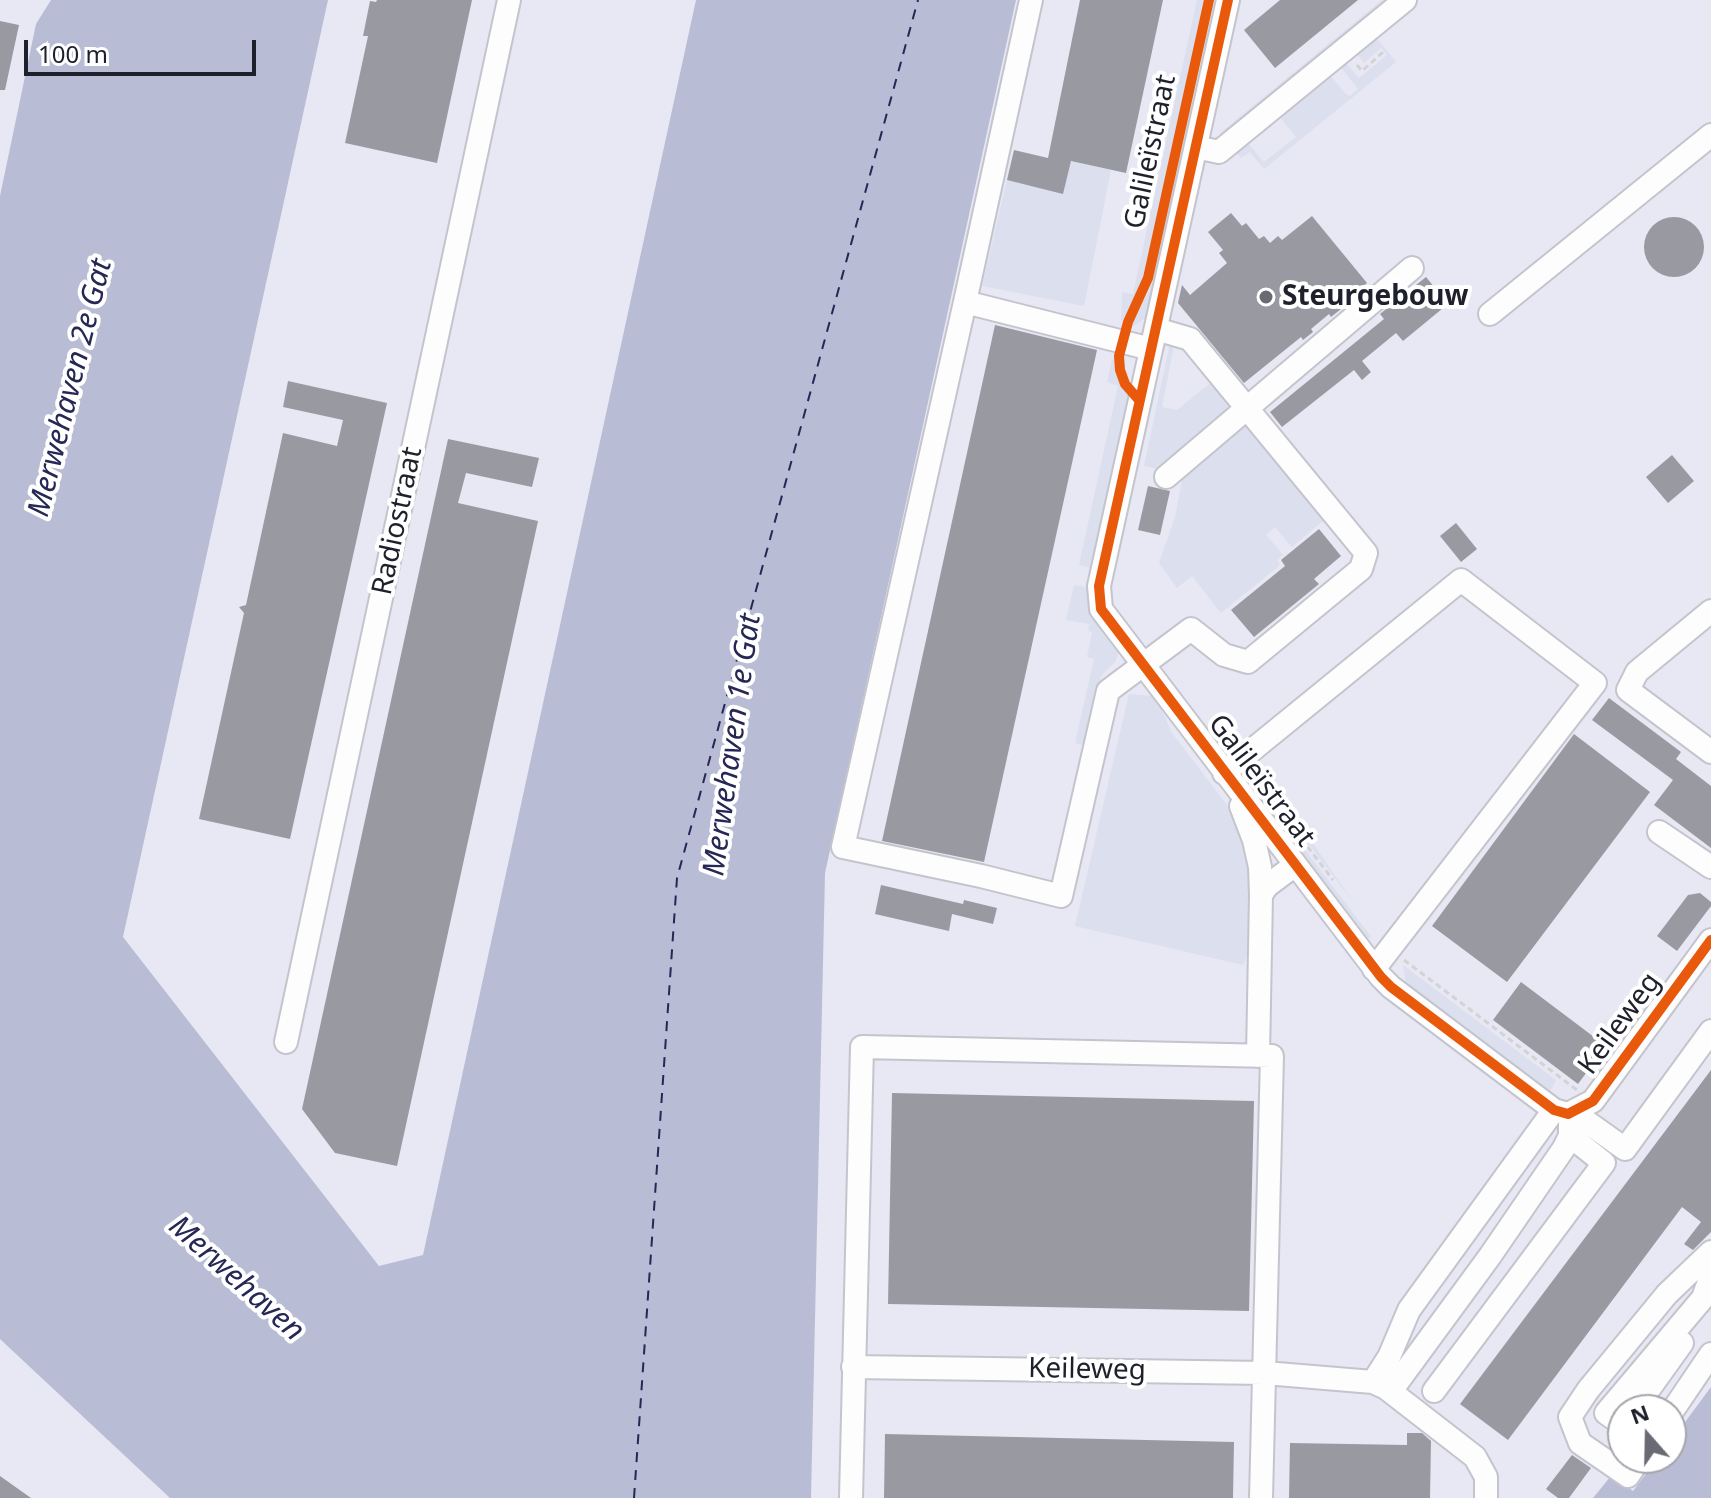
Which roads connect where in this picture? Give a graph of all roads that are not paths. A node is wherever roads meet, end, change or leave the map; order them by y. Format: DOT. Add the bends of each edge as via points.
graph roads {
  1 [pos="509,0"];
  2 [pos="1031,0"];
  3 [pos="1228,0"];
  4 [pos="1405,0"];
  5 [pos="1711,135"];
  6 [pos="1196,147"];
  7 [pos="1412,268"];
  8 [pos="965,302"];
  9 [pos="1490,314"];
  10 [pos="1154,339"];
  11 [pos="1248,410"];
  12 [pos="1166,477"];
  13 [pos="1711,611"];
  14 [pos="1142,664"];
  15 [pos="1711,752"];
  16 [pos="1237,778"];
  17 [pos="1659,832"];
  18 [pos="1290,859"];
  19 [pos="1711,867"];
  20 [pos="1260,869"];
  21 [pos="1261,895"];
  22 [pos="1711,940"];
  23 [pos="1374,969"];
  24 [pos="1711,1031"];
  25 [pos="286,1042"];
  26 [pos="1258,1056"];
  27 [pos="1572,1109"];
  28 [pos="1570,1136"];
  29 [pos="1711,1252"];
  30 [pos="1711,1276"];
  31 [pos="1711,1297"];
  32 [pos="1711,1354"];
  33 [pos="853,1367"];
  34 [pos="1265,1373"];
  35 [pos="1382,1387"];
  36 [pos="1434,1391"];
  37 [pos="1622,1394"];
  38 [pos="1645,1394"];
  39 [pos="1684,1394"];
  40 [pos="1607,1462"];
  41 [pos="851,1498"];
  42 [pos="1261,1498"];
  43 [pos="1486,1498"];
  1 -- 25 [label="street, Radiostraat"];
  2 -- 8 [label="street"];
  3 -- 6 [label="street, Galileïstraat"];
  4 -- 6 [label="street" via="1219,152"];
  5 -- 9 [label="street"];
  6 -- 10 [label="street, Galileïstraat"];
  7 -- 11 [label="street"];
  8 -- 10 [label="street"];
  8 -- 14 [label="street" via="843,847 1061,896 1108,691"];
  10 -- 11 [label="street" via="1190,339"];
  10 -- 14 [label="street, Galileïstraat" via="1098,595 1101,609"];
  11 -- 12 [label="street"];
  11 -- 14 [label="street" via="1366,553 1361,569 1248,662 1224,655 1191,629"];
  13 -- 15 [label="street" via="1637,672 1628,690"];
  14 -- 16 [label="street, Galileïstraat"];
  16 -- 18 [label="street, Galileïstraat"];
  16 -- 20 [label="street"];
  16 -- 23 [label="street" via="1461,580 1595,683"];
  17 -- 19 [label="street"];
  18 -- 20 [label="street" via="1272,855"];
  18 -- 21 [label="street"];
  18 -- 23 [label="street, Galileïstraat"];
  20 -- 21 [label="street"];
  21 -- 26 [label="street"];
  22 -- 27 [label="street, Keileweg"];
  23 -- 27 [label="street, Galileïstraat" via="1391,987"];
  24 -- 27 [label="street, Galileïstraat" via="1625,1149"];
  26 -- 33 [label="street" via="862,1047"];
  26 -- 34 [label="street" via="1272,1056"];
  27 -- 28 [label="street"];
  27 -- 35 [label="street, Keileweg" via="1409,1310"];
  28 -- 35 [label="street" via="1490,1256"];
  28 -- 36 [label="street" via="1604,1163"];
  29 -- 40 [label="street" via="1667,1294 1570,1417 1580,1443"];
  30 -- 37 [label="street" via="1703,1298"];
  31 -- 38 [label="street"];
  32 -- 39 [label="street"];
  33 -- 34 [label="street, Keileweg"];
  33 -- 41 [label="street"];
  34 -- 35 [label="street, Keileweg"];
  34 -- 42 [label="street"];
  35 -- 43 [label="street" via="1475,1457 1486,1477"];
}
